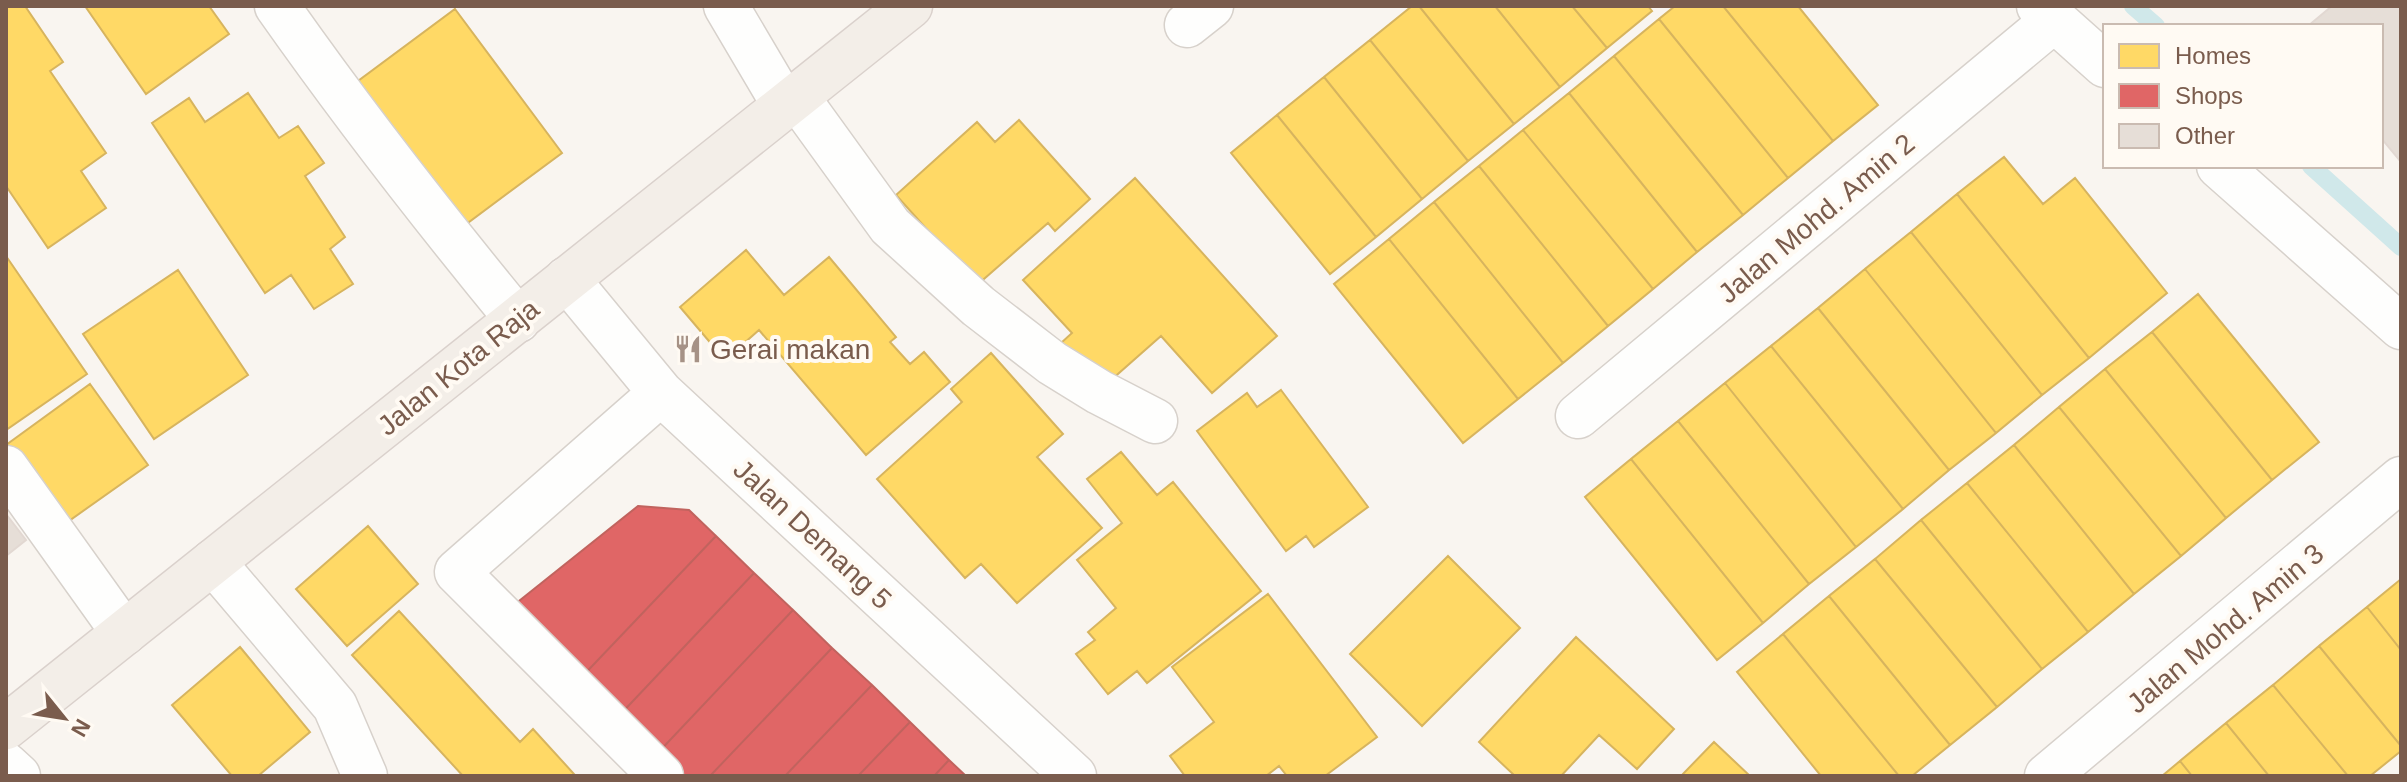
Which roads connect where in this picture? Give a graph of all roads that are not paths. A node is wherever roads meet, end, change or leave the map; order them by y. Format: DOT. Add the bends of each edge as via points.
graph roads {
  1 [pos="277,6"];
  2 [pos="726,6"];
  3 [pos="910,6"];
  4 [pos="2046,13"];
  5 [pos="2103,63"];
  6 [pos="791,101"];
  7 [pos="2221,168"];
  8 [pos="567,279"];
  9 [pos="518,320"];
  10 [pos="2401,327"];
  11 [pos="661,393"];
  12 [pos="1578,416"];
  13 [pos="1155,421"];
  14 [pos="6,468"];
  15 [pos="2401,479"];
  16 [pos="213,562"];
  17 [pos="124,633"];
  18 [pos="6,727"];
  19 [pos="6,765"];
  20 [pos="18,776"];
  21 [pos="365,776"];
  22 [pos="661,776"];
  23 [pos="1074,776"];
  24 [pos="2047,776"];
  1 -- 9 [label="street" via="442,228"];
  2 -- 6 [label="street"];
  3 -- 6 [label="main road, Jalan Kota Raja"];
  4 -- 5 [label="street"];
  4 -- 12 [label="street, Jalan Mohd. Amin 2"];
  6 -- 8 [label="main road, Jalan Kota Raja"];
  6 -- 13 [label="street" via="890,226 978,306 1052,363"];
  7 -- 10 [label="street"];
  8 -- 9 [label="main road, Jalan Kota Raja"];
  8 -- 11 [label="street, Jalan Demang 5"];
  9 -- 16 [label="main road, Jalan Kota Raja"];
  11 -- 22 [label="street" via="457,572"];
  11 -- 23 [label="street, Jalan Demang 5"];
  14 -- 17 [label="street"];
  15 -- 24 [label="street, Jalan Mohd. Amin 3"];
  16 -- 17 [label="main road, Jalan Kota Raja"];
  16 -- 21 [label="street" via="335,706"];
  17 -- 18 [label="main road, Jalan Kota Raja"];
  19 -- 20 [label="street"];
}
